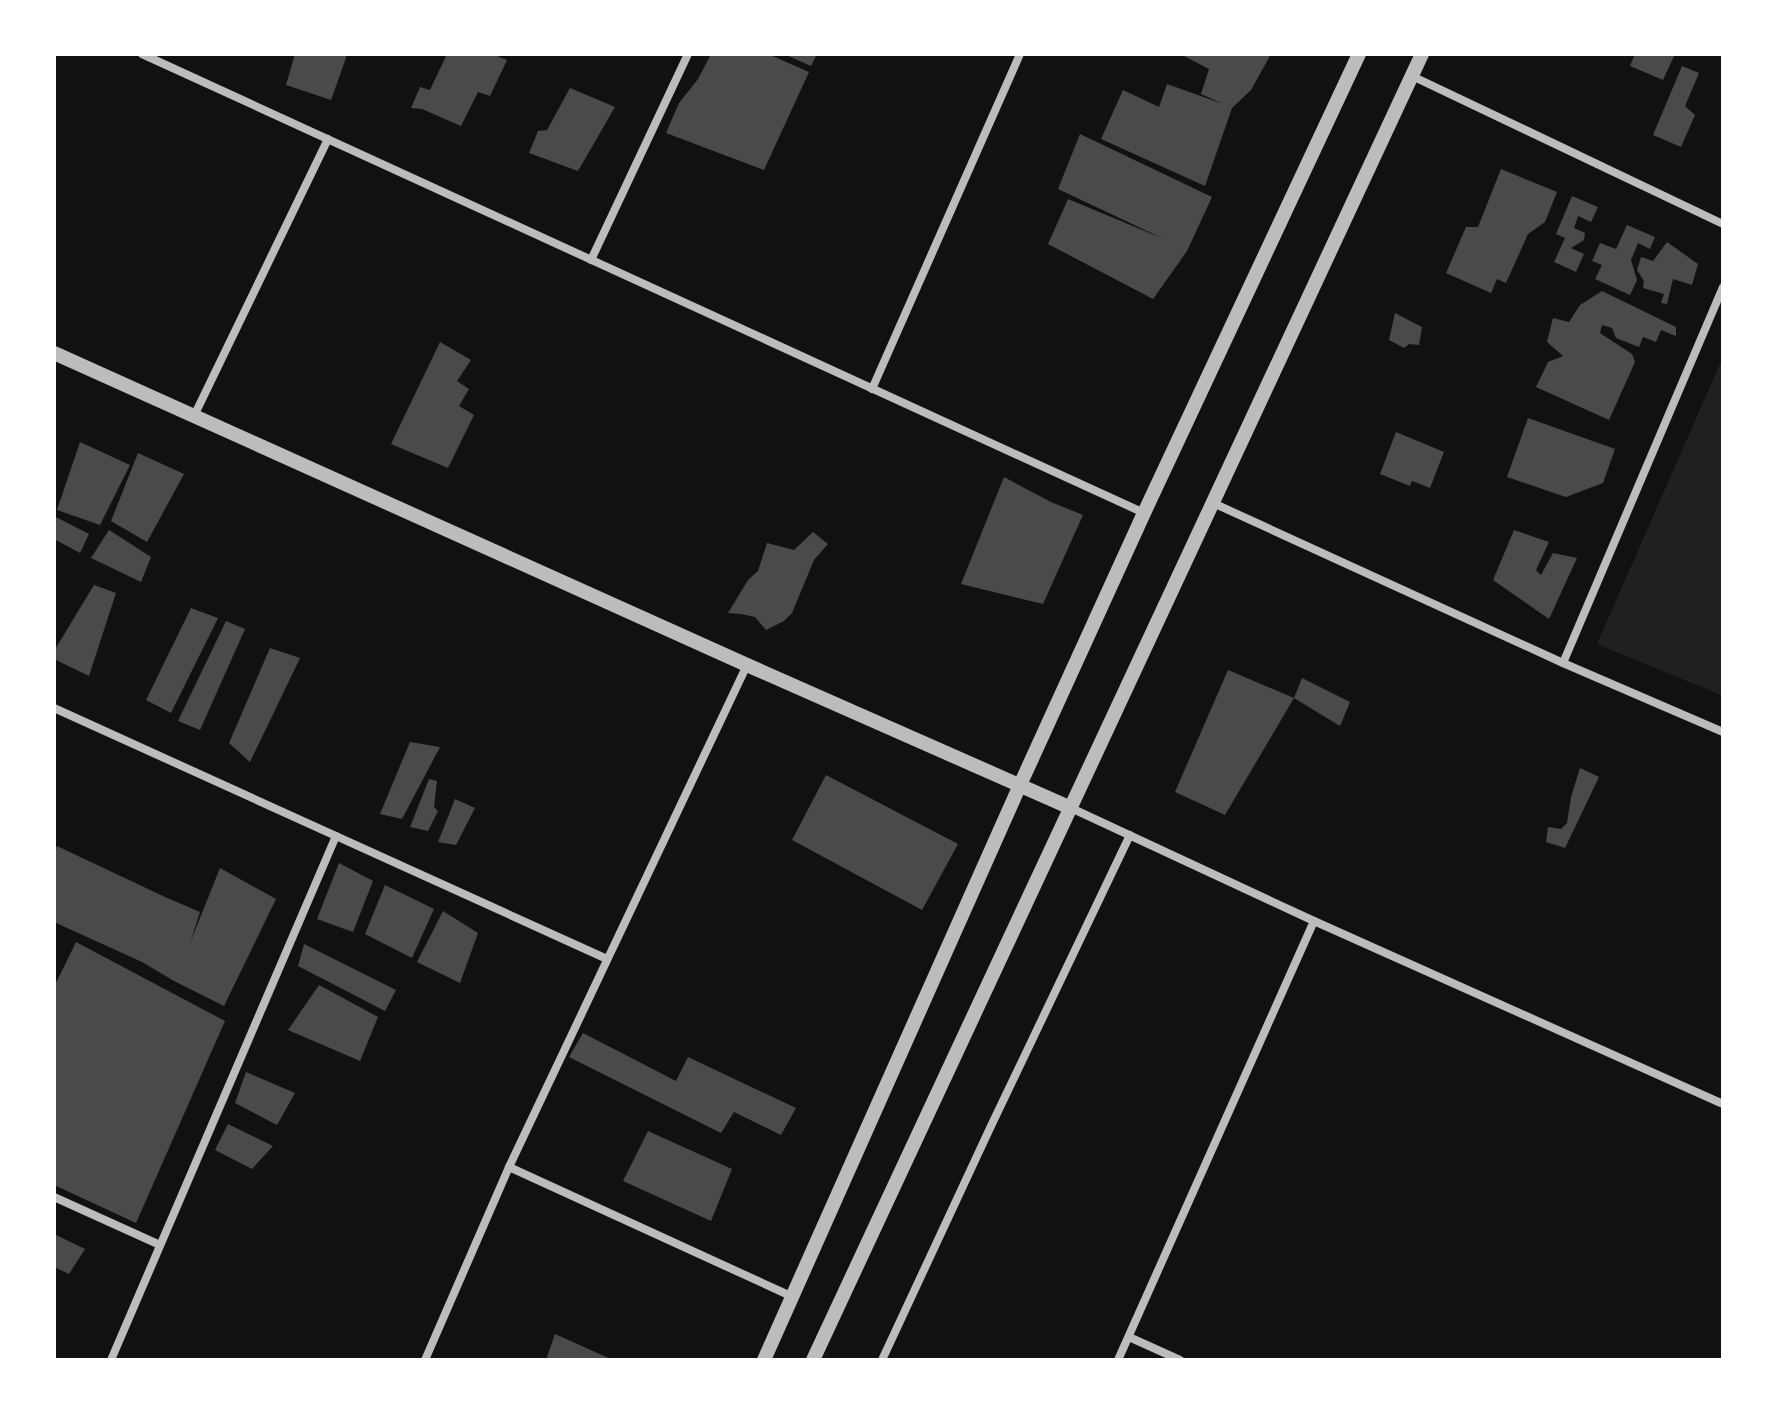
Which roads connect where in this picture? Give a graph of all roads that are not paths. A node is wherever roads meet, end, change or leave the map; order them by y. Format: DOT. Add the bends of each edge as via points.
graph roads {
  1 [pos="142,54"];
  2 [pos="688,54"];
  3 [pos="1020,54"];
  4 [pos="1359,54"];
  5 [pos="1422,54"];
  6 [pos="1412,76"];
  7 [pos="328,139"];
  8 [pos="1723,224"];
  9 [pos="591,260"];
  10 [pos="1723,287"];
  11 [pos="54,353"];
  12 [pos="872,389"];
  13 [pos="194,416"];
  14 [pos="1213,503"];
  15 [pos="1144,513"];
  16 [pos="1563,663"];
  17 [pos="747,665"];
  18 [pos="54,708"];
  19 [pos="1723,732"];
  20 [pos="1020,785"];
  21 [pos="1071,808"];
  22 [pos="1130,835"];
  23 [pos="336,836"];
  24 [pos="1314,921"];
  25 [pos="607,959"];
  26 [pos="1723,1104"];
  27 [pos="509,1167"];
  28 [pos="54,1197"];
  29 [pos="160,1245"];
  30 [pos="793,1297"];
  31 [pos="1129,1337"];
  32 [pos="111,1360"];
  33 [pos="425,1360"];
  34 [pos="764,1360"];
  35 [pos="813,1360"];
  36 [pos="882,1360"];
  37 [pos="1118,1360"];
  38 [pos="1180,1360"];
  1 -- 7 [label="street"];
  2 -- 9 [label="street"];
  3 -- 12 [label="street"];
  4 -- 15 [label="street"];
  5 -- 6 [label="street"];
  6 -- 8 [label="street"];
  6 -- 14 [label="street"];
  7 -- 9 [label="street"];
  7 -- 13 [label="street"];
  9 -- 12 [label="street"];
  10 -- 16 [label="street"];
  11 -- 13 [label="street"];
  12 -- 15 [label="street"];
  13 -- 17 [label="street"];
  14 -- 16 [label="street"];
  14 -- 21 [label="street"];
  15 -- 20 [label="street"];
  16 -- 19 [label="street"];
  17 -- 20 [label="street"];
  17 -- 25 [label="street"];
  18 -- 23 [label="street"];
  20 -- 21 [label="street"];
  20 -- 30 [label="street"];
  21 -- 22 [label="street"];
  21 -- 35 [label="street"];
  22 -- 24 [label="street"];
  22 -- 36 [label="street"];
  23 -- 25 [label="street"];
  23 -- 29 [label="street"];
  24 -- 26 [label="street"];
  24 -- 31 [label="street"];
  25 -- 27 [label="street"];
  27 -- 30 [label="street"];
  27 -- 33 [label="street"];
  28 -- 29 [label="street"];
  29 -- 32 [label="street"];
  30 -- 34 [label="street"];
  31 -- 37 [label="street"];
  31 -- 38 [label="street"];
}
